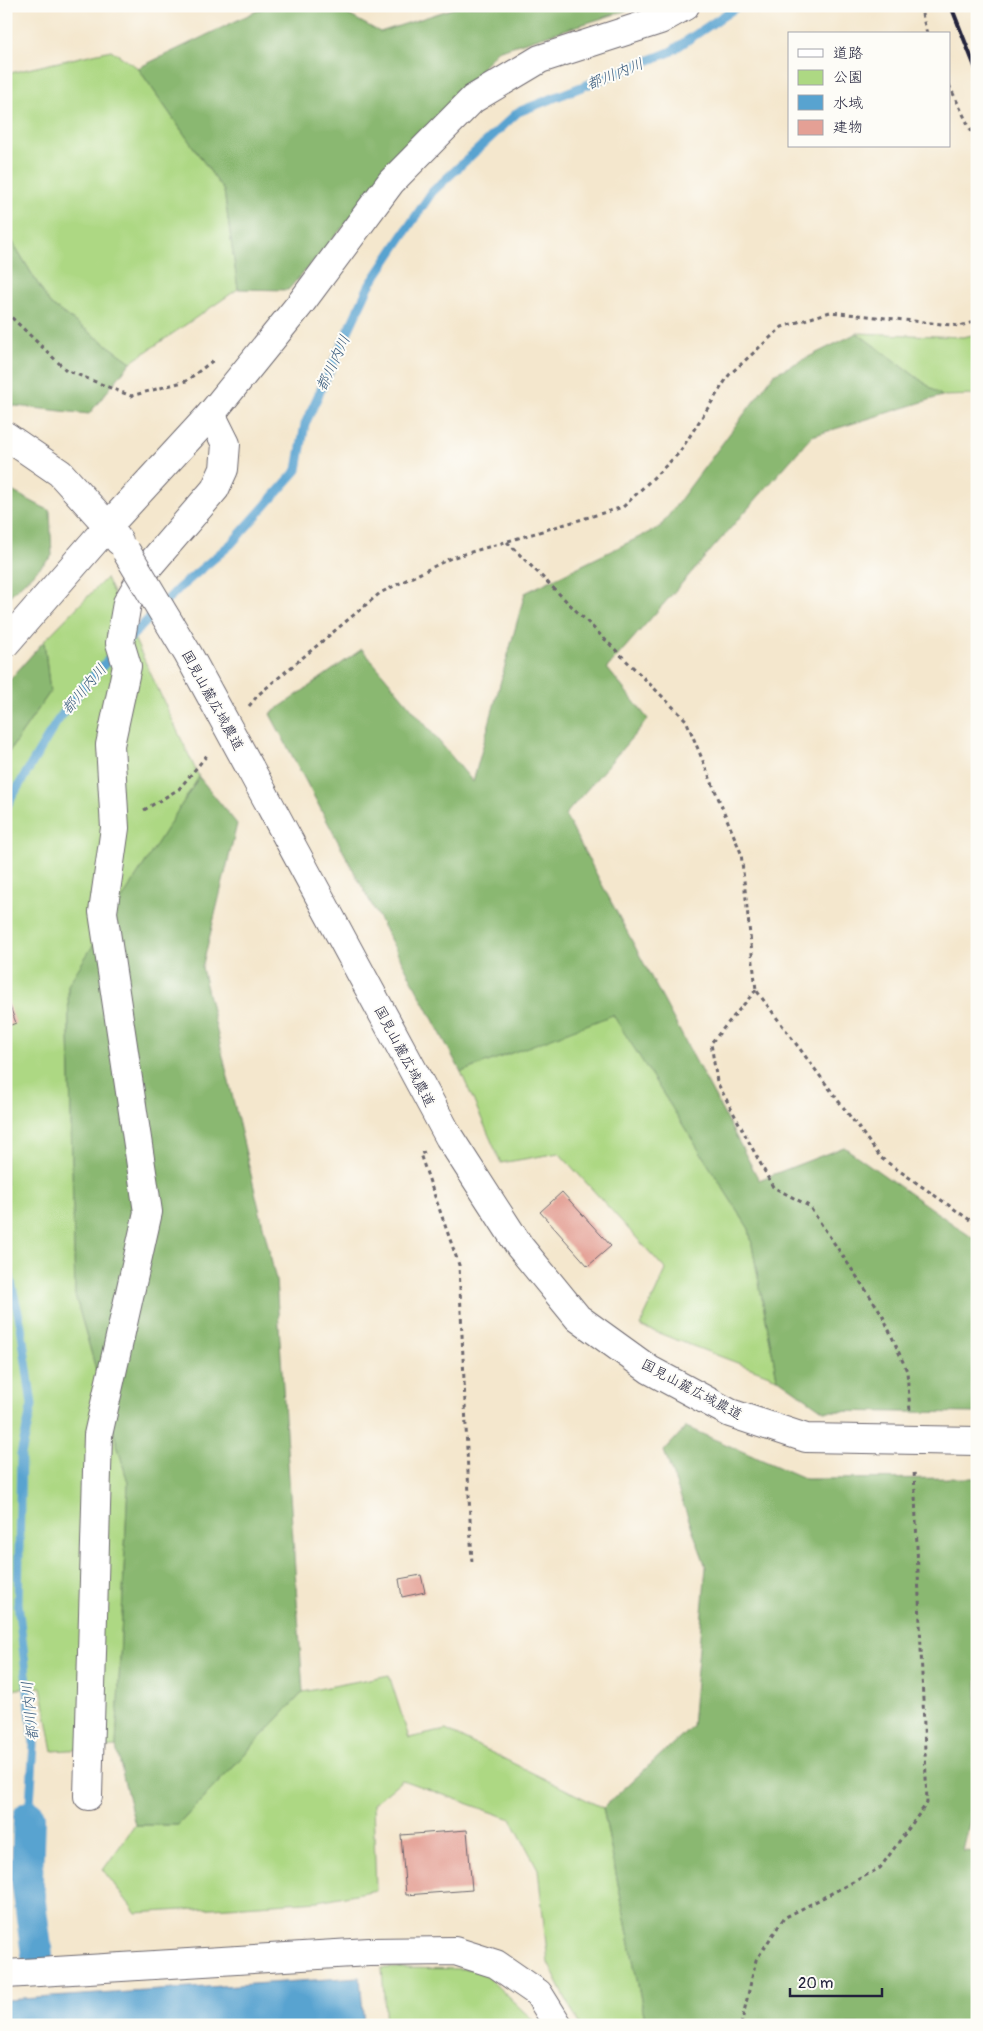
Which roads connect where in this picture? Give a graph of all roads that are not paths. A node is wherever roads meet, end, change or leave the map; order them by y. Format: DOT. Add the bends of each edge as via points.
graph roads {
  1 [pos="685,6"];
  2 [pos="211,414"];
  3 [pos="6,436"];
  4 [pos="108,526"];
  5 [pos="6,643"];
  6 [pos="977,1441"];
  7 [pos="88,1796"];
  8 [pos="6,1974"];
  9 [pos="558,2025"];
  1 -- 2 [label="street" via="660,20 540,59 473,99 391,182 301,303"];
  2 -- 4 [label="street"];
  2 -- 7 [label="street" via="226,444 224,469 215,489 148,567 127,603 124,655 110,745 115,828 103,912 148,1212 98,1435"];
  3 -- 4 [label="street, 国見山麓広域農道" via="60,473"];
  4 -- 5 [label="street"];
  4 -- 6 [label="street, 国見山麓広域農道, bridge" via="188,654 449,1137 520,1247 578,1318 650,1370 730,1412 806,1438"];
  8 -- 9 [label="street" via="359,1953 455,1951 496,1964 538,1993"];
}
